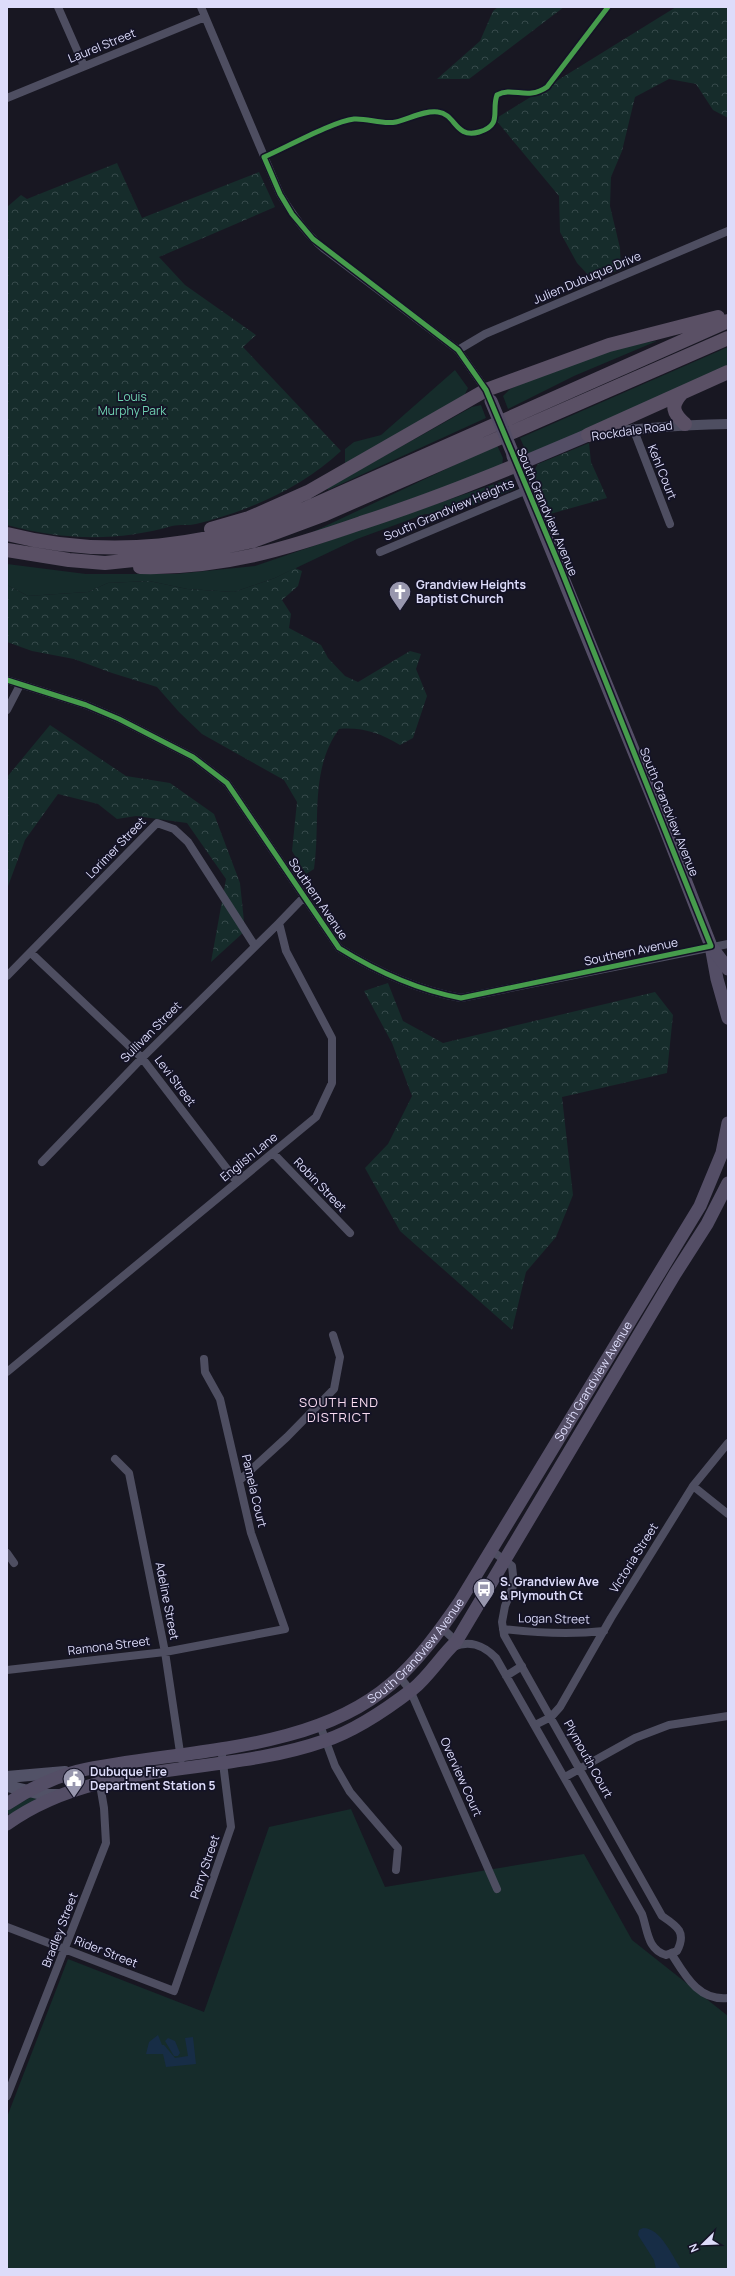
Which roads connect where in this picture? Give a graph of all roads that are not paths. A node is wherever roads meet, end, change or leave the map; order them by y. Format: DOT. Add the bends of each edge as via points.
graph roads {
  1 [pos="58,7"];
  2 [pos="201,7"];
  3 [pos="206,17"];
  4 [pos="84,66"];
  5 [pos="7,98"];
  6 [pos="728,232"];
  7 [pos="728,313"];
  8 [pos="728,321"];
  9 [pos="728,338"];
  10 [pos="458,350"];
  11 [pos="728,372"];
  12 [pos="682,393"];
  13 [pos="488,396"];
  14 [pos="684,424"];
  15 [pos="728,424"];
  16 [pos="633,428"];
  17 [pos="588,435"];
  18 [pos="515,460"];
  19 [pos="527,490"];
  20 [pos="670,524"];
  21 [pos="7,534"];
  22 [pos="117,548"];
  23 [pos="7,550"];
  24 [pos="380,552"];
  25 [pos="105,563"];
  26 [pos="7,680"];
  27 [pos="20,684"];
  28 [pos="7,710"];
  29 [pos="304,897"];
  30 [pos="279,923"];
  31 [pos="728,944"];
  32 [pos="254,946"];
  33 [pos="711,946"];
  34 [pos="31,953"];
  35 [pos="728,969"];
  36 [pos="7,976"];
  37 [pos="728,1018"];
  38 [pos="142,1058"];
  39 [pos="728,1127"];
  40 [pos="273,1153"];
  41 [pos="42,1162"];
  42 [pos="237,1182"];
  43 [pos="728,1183"];
  44 [pos="350,1233"];
  45 [pos="661,1269"];
  46 [pos="674,1277"];
  47 [pos="333,1335"];
  48 [pos="204,1359"];
  49 [pos="7,1372"];
  50 [pos="728,1442"];
  51 [pos="114,1459"];
  52 [pos="240,1480"];
  53 [pos="693,1486"];
  54 [pos="728,1514"];
  55 [pos="491,1550"];
  56 [pos="7,1553"];
  57 [pos="508,1561"];
  58 [pos="14,1563"];
  59 [pos="442,1628"];
  60 [pos="285,1629"];
  61 [pos="503,1629"];
  62 [pos="604,1631"];
  63 [pos="455,1645"];
  64 [pos="165,1652"];
  65 [pos="522,1666"];
  66 [pos="7,1670"];
  67 [pos="399,1676"];
  68 [pos="506,1676"];
  69 [pos="410,1690"];
  70 [pos="560,1707"];
  71 [pos="728,1716"];
  72 [pos="551,1717"];
  73 [pos="320,1725"];
  74 [pos="535,1725"];
  75 [pos="560,1734"];
  76 [pos="326,1741"];
  77 [pos="221,1747"];
  78 [pos="181,1753"];
  79 [pos="223,1764"];
  80 [pos="97,1767"];
  81 [pos="579,1769"];
  82 [pos="183,1770"];
  83 [pos="78,1771"];
  84 [pos="565,1777"];
  85 [pos="7,1778"];
  86 [pos="100,1782"];
  87 [pos="7,1786"];
  88 [pos="28,1791"];
  89 [pos="61,1795"];
  90 [pos="7,1804"];
  91 [pos="7,1824"];
  92 [pos="396,1870"];
  93 [pos="498,1890"];
  94 [pos="7,1927"];
  95 [pos="65,1950"];
  96 [pos="671,1953"];
  97 [pos="174,1991"];
  98 [pos="728,1998"];
  99 [pos="7,2096"];
  1 -- 4 [label="street"];
  2 -- 3 [label="street, South Grandview Avenue"];
  3 -- 4 [label="street, Laurel Street"];
  3 -- 10 [label="street, South Grandview Avenue" via="280,194 302,228 323,248"];
  4 -- 5 [label="street, Laurel Street"];
  6 -- 10 [label="street, Julien Dubuque Drive" via="485,334"];
  7 -- 13 [label="highway" via="596,349"];
  8 -- 22 [label="highway" via="267,524 201,540 162,546"];
  9 -- 25 [label="highway" via="273,535 207,552"];
  10 -- 13 [label="street, South Grandview Avenue"];
  11 -- 12 [label="highway"];
  12 -- 14 [label="highway" via="674,401 674,406 677,416"];
  12 -- 17 [label="highway"];
  13 -- 18 [label="main road, South Grandview Avenue, bridge"];
  13 -- 22 [label="highway" via="446,412 369,459 277,507 212,529 188,535 144,540"];
  14 -- 15 [label="street, Rockdale Road"];
  14 -- 16 [label="street, Rockdale Road"];
  16 -- 17 [label="street, Rockdale Road"];
  16 -- 20 [label="street, Kehl Court"];
  17 -- 18 [label="main road, Rockdale Road"];
  18 -- 19 [label="main road, South Grandview Avenue"];
  18 -- 25 [label="highway" via="421,503 310,541 253,557 191,566 112,567"];
  19 -- 24 [label="street, South Grandview Heights"];
  19 -- 33 [label="main road, South Grandview Avenue"];
  21 -- 22 [label="highway" via="61,544"];
  23 -- 25 [label="highway"];
  26 -- 27 [label="street, Southern Avenue"];
  27 -- 28 [label="street"];
  27 -- 29 [label="street, Southern Avenue" via="86,705 193,757 227,783"];
  29 -- 30 [label="street"];
  29 -- 33 [label="street, Southern Avenue" via="338,948 362,962 432,992 461,998"];
  30 -- 32 [label="street, Sullivan Street"];
  30 -- 40 [label="street, English Lane" via="286,951 332,1038 332,1083 316,1117"];
  31 -- 33 [label="street, Southern Avenue"];
  32 -- 34 [label="street, Lorimer Street" via="188,842 174,829 157,823"];
  32 -- 38 [label="street, Sullivan Street"];
  33 -- 35 [label="main road, South Grandview Avenue"];
  33 -- 37 [label="main road, South Grandview Avenue"];
  34 -- 36 [label="street"];
  34 -- 38 [label="street, Levi Street"];
  38 -- 41 [label="street, Sullivan Street"];
  38 -- 42 [label="street, Levi Street"];
  39 -- 45 [label="main road, South Grandview Avenue" via="722,1153 702,1200"];
  40 -- 42 [label="street, English Lane"];
  40 -- 44 [label="street, Robin Street"];
  42 -- 49 [label="street, English Lane"];
  43 -- 46 [label="main road, South Grandview Avenue" via="707,1224"];
  45 -- 46 [label="main road"];
  45 -- 55 [label="main road, South Grandview Avenue"];
  46 -- 57 [label="main road, South Grandview Avenue"];
  47 -- 52 [label="street" via="340,1357 334,1389"];
  48 -- 52 [label="street, Pamela Court" via="205,1372 220,1399"];
  50 -- 53 [label="street, Victoria Street"];
  51 -- 64 [label="street, Adeline Street" via="129,1473"];
  52 -- 60 [label="street, Pamela Court" via="251,1534"];
  53 -- 54 [label="street"];
  53 -- 62 [label="street, Victoria Street"];
  55 -- 57 [label="street"];
  55 -- 59 [label="main road, South Grandview Avenue"];
  56 -- 58 [label="street"];
  57 -- 61 [label="street, Plymouth Court" via="512,1566 514,1584 505,1606"];
  57 -- 63 [label="main road, South Grandview Avenue"];
  59 -- 63 [label="street"];
  59 -- 67 [label="main road, South Grandview Avenue"];
  60 -- 64 [label="street, Ramona Street"];
  61 -- 62 [label="street, Logan Street" via="519,1632"];
  61 -- 65 [label="street, Plymouth Court" via="504,1636"];
  62 -- 70 [label="street, Victoria Street"];
  63 -- 68 [label="street" via="479,1646 488,1650"];
  63 -- 69 [label="main road, South Grandview Avenue"];
  64 -- 66 [label="street, Ramona Street"];
  64 -- 78 [label="street, Adeline Street"];
  65 -- 68 [label="street"];
  65 -- 72 [label="street, Plymouth Court"];
  67 -- 69 [label="street, Overview Court"];
  67 -- 73 [label="main road, South Grandview Avenue" via="362,1704"];
  68 -- 74 [label="street"];
  69 -- 76 [label="main road, South Grandview Avenue" via="352,1729"];
  69 -- 93 [label="street, Overview Court"];
  70 -- 72 [label="street, Victoria Street"];
  70 -- 75 [label="street"];
  71 -- 81 [label="street" via="669,1725 635,1738"];
  72 -- 74 [label="street, Victoria Street"];
  72 -- 75 [label="street, Plymouth Court"];
  73 -- 76 [label="street"];
  73 -- 77 [label="main road, South Grandview Avenue" via="285,1735"];
  74 -- 84 [label="street"];
  75 -- 81 [label="street, Plymouth Court"];
  76 -- 79 [label="main road, South Grandview Avenue"];
  76 -- 92 [label="street" via="335,1766 350,1792 398,1848"];
  77 -- 78 [label="main road, South Grandview Avenue"];
  77 -- 79 [label="street, Perry Street"];
  78 -- 80 [label="main road, South Grandview Avenue"];
  78 -- 82 [label="street, Adeline Street"];
  79 -- 82 [label="main road, South Grandview Avenue"];
  79 -- 97 [label="street, Perry Street" via="231,1827"];
  80 -- 83 [label="main road, South Grandview Avenue"];
  80 -- 86 [label="street, Bradley Street"];
  81 -- 84 [label="street"];
  81 -- 96 [label="street, Plymouth Court" via="662,1916 680,1931 680,1945 677,1951"];
  82 -- 86 [label="main road, South Grandview Avenue"];
  83 -- 85 [label="main road"];
  83 -- 88 [label="main road, South Grandview Avenue" via="56,1777"];
  84 -- 96 [label="street" via="642,1914 648,1930 647,1937 660,1953"];
  86 -- 89 [label="main road, South Grandview Avenue"];
  86 -- 95 [label="street, Bradley Street" via="107,1830 106,1843"];
  87 -- 88 [label="main road"];
  88 -- 89 [label="main road" via="51,1796"];
  88 -- 90 [label="main road, South Grandview Avenue"];
  89 -- 91 [label="main road, South Grandview Avenue" via="23,1812"];
  94 -- 95 [label="street, Rider Street"];
  95 -- 97 [label="street, Rider Street"];
  95 -- 99 [label="street, Bradley Street"];
  96 -- 98 [label="street" via="692,1985 710,1997"];
}
